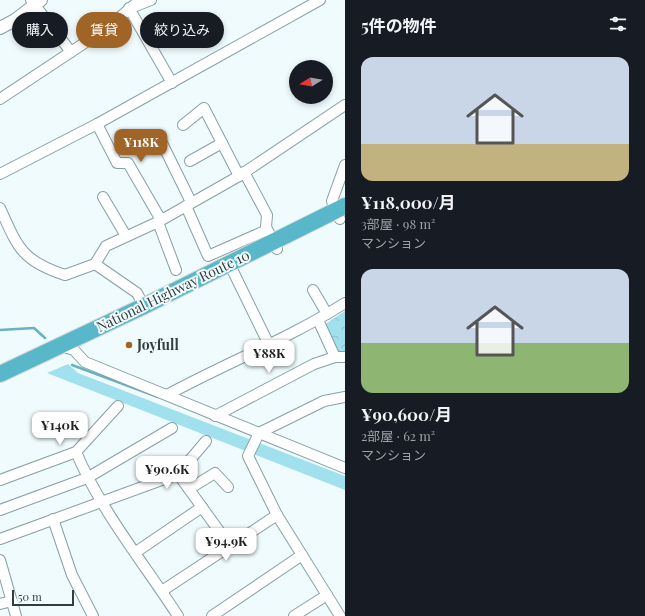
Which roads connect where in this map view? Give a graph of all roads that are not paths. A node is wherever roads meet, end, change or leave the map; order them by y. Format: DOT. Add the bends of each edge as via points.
graph roads {
  1 [pos="140,0"];
  2 [pos="151,0"];
  3 [pos="320,0"];
  4 [pos="35,2"];
  5 [pos="129,8"];
  6 [pos="0,28"];
  7 [pos="71,52"];
  8 [pos="172,82"];
  9 [pos="0,99"];
  10 [pos="345,104"];
  11 [pos="97,124"];
  12 [pos="183,125"];
  13 [pos="161,141"];
  14 [pos="222,142"];
  15 [pos="190,161"];
  16 [pos="345,165"];
  17 [pos="0,174"];
  18 [pos="242,174"];
  19 [pos="103,197"];
  20 [pos="188,204"];
  21 [pos="0,208"];
  22 [pos="341,213"];
  23 [pos="159,221"];
  24 [pos="126,236"];
  25 [pos="272,240"];
  26 [pos="95,264"];
  27 [pos="231,267"];
  28 [pos="176,270"];
  29 [pos="312,290"];
  30 [pos="345,303"];
  31 [pos="144,306"];
  32 [pos="323,317"];
  33 [pos="269,345"];
  34 [pos="67,348"];
  35 [pos="340,357"];
  36 [pos="0,374"];
  37 [pos="0,384"];
  38 [pos="167,395"];
  39 [pos="345,397"];
  40 [pos="118,406"];
  41 [pos="215,416"];
  42 [pos="172,428"];
  43 [pos="260,433"];
  44 [pos="206,441"];
  45 [pos="76,452"];
  46 [pos="345,468"];
  47 [pos="178,474"];
  48 [pos="87,478"];
  49 [pos="0,480"];
  50 [pos="228,486"];
  51 [pos="189,489"];
  52 [pos="102,503"];
  53 [pos="202,507"];
  54 [pos="0,510"];
  55 [pos="277,515"];
  56 [pos="53,518"];
  57 [pos="0,539"];
  58 [pos="230,546"];
  59 [pos="136,552"];
  60 [pos="302,555"];
  61 [pos="0,560"];
  62 [pos="162,591"];
  63 [pos="327,595"];
  64 [pos="12,601"];
  65 [pos="0,604"];
  66 [pos="16,616"];
  67 [pos="93,616"];
  68 [pos="178,616"];
  69 [pos="212,616"];
  70 [pos="294,616"];
  71 [pos="340,616"];
  1 -- 5 [label="street"];
  2 -- 5 [label="street"];
  3 -- 8 [label="street"];
  4 -- 6 [label="street"];
  4 -- 7 [label="street"];
  5 -- 7 [label="street" via="107,28"];
  5 -- 8 [label="street"];
  7 -- 9 [label="street"];
  8 -- 11 [label="street"];
  10 -- 18 [label="street"];
  11 -- 17 [label="street"];
  11 -- 23 [label="street" via="117,163 128,163"];
  12 -- 14 [label="street" via="204,108"];
  13 -- 20 [label="street"];
  14 -- 15 [label="street"];
  14 -- 18 [label="street"];
  16 -- 22 [label="street" via="332,201"];
  18 -- 20 [label="street"];
  18 -- 25 [label="street" via="267,215"];
  19 -- 24 [label="street"];
  20 -- 23 [label="street"];
  20 -- 25 [label="street" via="208,256"];
  21 -- 26 [label="street" via="23,254 41,267 65,275"];
  22 -- 25 [label="highway, National Highway Route 10"];
  23 -- 24 [label="street"];
  23 -- 28 [label="street"];
  24 -- 26 [label="street" via="106,246"];
  25 -- 27 [label="highway, National Highway Route 10"];
  26 -- 31 [label="street" via="137,293"];
  27 -- 31 [label="highway, National Highway Route 10"];
  27 -- 33 [label="street"];
  27 -- 34 [label="highway, National Highway Route 10"];
  29 -- 32 [label="street"];
  30 -- 32 [label="street"];
  31 -- 34 [label="highway, National Highway Route 10"];
  32 -- 33 [label="street"];
  32 -- 35 [label="street"];
  33 -- 38 [label="street"];
  34 -- 36 [label="highway, National Highway Route 10"];
  34 -- 37 [label="highway, National Highway Route 10"];
  34 -- 38 [label="street" via="85,362"];
  35 -- 41 [label="street" via="314,364"];
  38 -- 41 [label="street"];
  39 -- 43 [label="street" via="324,401"];
  40 -- 45 [label="street"];
  41 -- 43 [label="street"];
  42 -- 48 [label="street"];
  43 -- 46 [label="street"];
  43 -- 55 [label="street" via="248,456"];
  44 -- 47 [label="street"];
  45 -- 48 [label="street"];
  45 -- 49 [label="street"];
  47 -- 51 [label="street"];
  47 -- 52 [label="street"];
  48 -- 52 [label="street"];
  48 -- 54 [label="street"];
  50 -- 51 [label="street" via="216,473"];
  51 -- 53 [label="street"];
  52 -- 56 [label="street"];
  52 -- 59 [label="street"];
  53 -- 58 [label="street"];
  53 -- 59 [label="street"];
  55 -- 58 [label="street"];
  55 -- 60 [label="street"];
  56 -- 57 [label="street"];
  56 -- 67 [label="street" via="72,575"];
  58 -- 62 [label="street"];
  59 -- 62 [label="street"];
  60 -- 63 [label="street"];
  60 -- 69 [label="street"];
  61 -- 64 [label="street"];
  62 -- 68 [label="street"];
  63 -- 70 [label="street"];
  63 -- 71 [label="street"];
  64 -- 65 [label="street"];
  64 -- 66 [label="street"];
}
